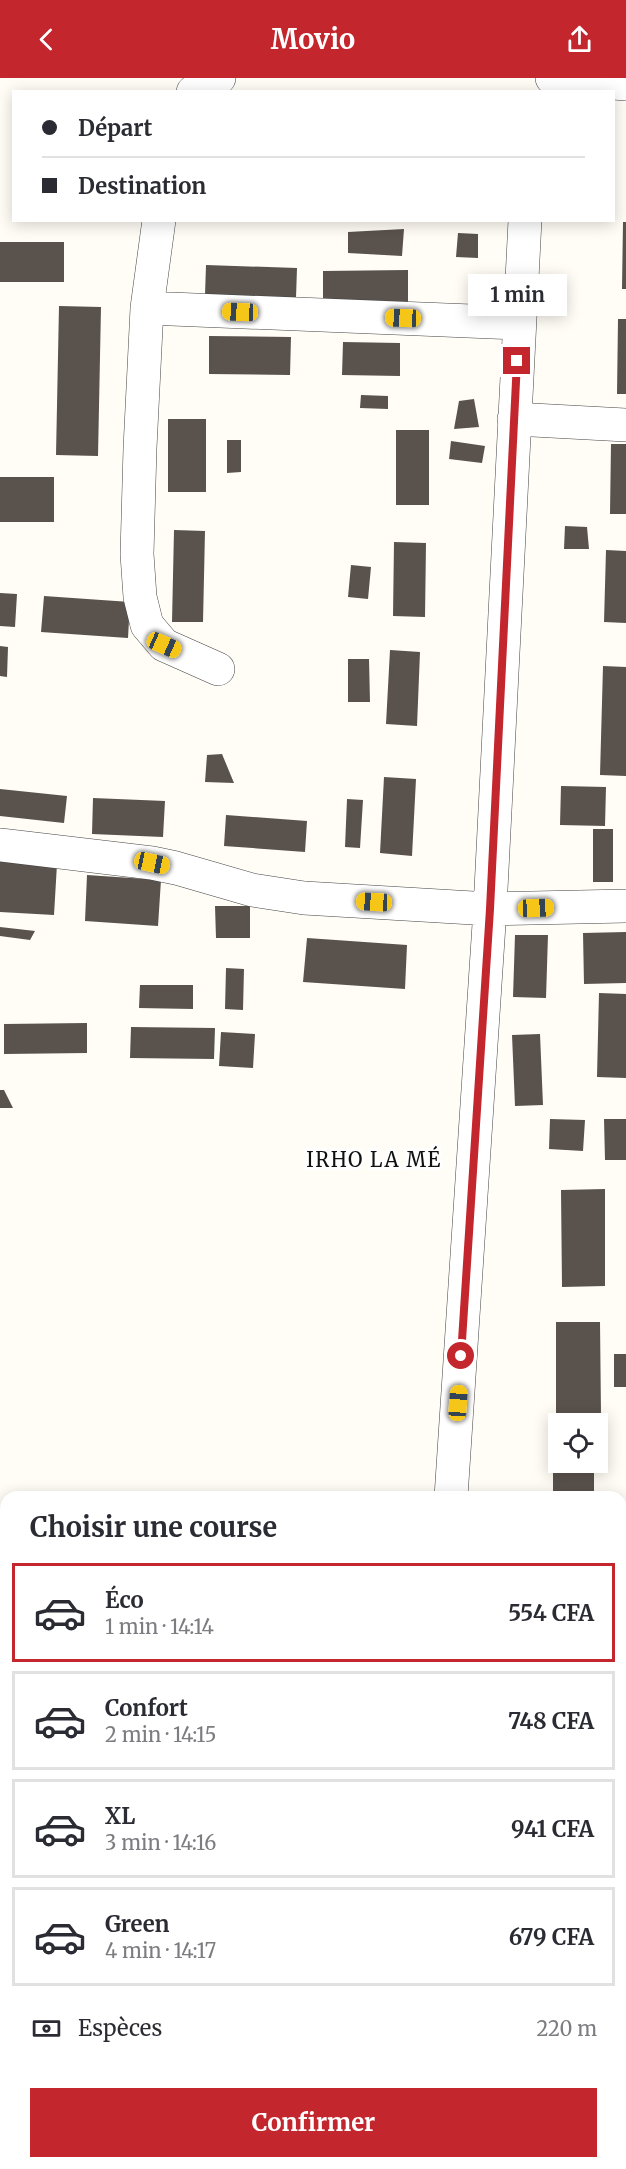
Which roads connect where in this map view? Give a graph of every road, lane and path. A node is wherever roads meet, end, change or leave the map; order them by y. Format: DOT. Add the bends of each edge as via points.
graph roads {
  1 [pos="219,78"];
  2 [pos="552,78"];
  3 [pos="626,84"];
  4 [pos="196,90"];
  5 [pos="159,222"];
  6 [pos="525,222"];
  7 [pos="147,308"];
  8 [pos="519,323"];
  9 [pos="514,419"];
  10 [pos="626,425"];
  11 [pos="218,669"];
  12 [pos="0,845"];
  13 [pos="626,906"];
  14 [pos="490,909"];
  15 [pos="452,1491"];
  1 -- 4 [label="street"];
  2 -- 3 [label="street"];
  5 -- 7 [label="street"];
  6 -- 8 [label="street"];
  7 -- 8 [label="street"];
  7 -- 11 [label="street" via="137,554 140,597 147,625 164,645"];
  8 -- 9 [label="street"];
  9 -- 10 [label="street"];
  9 -- 14 [label="street"];
  12 -- 14 [label="street" via="152,863 252,890 304,898"];
  13 -- 14 [label="street"];
  14 -- 15 [label="street"];
}
